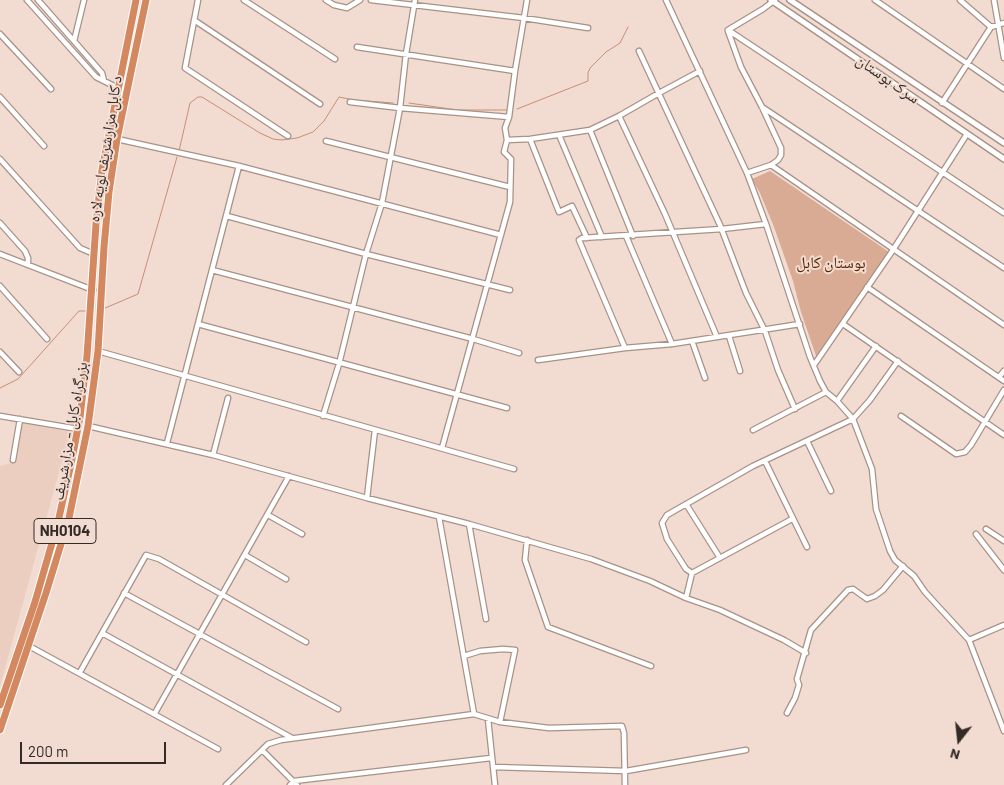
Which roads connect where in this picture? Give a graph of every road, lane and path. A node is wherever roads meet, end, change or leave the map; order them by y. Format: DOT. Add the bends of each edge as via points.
graph roads {
  1 [pos="27,0"];
  2 [pos="38,0"];
  3 [pos="84,0"];
  4 [pos="136,0"];
  5 [pos="146,0"];
  6 [pos="198,0"];
  7 [pos="244,0"];
  8 [pos="326,0"];
  9 [pos="360,0"];
  10 [pos="372,0"];
  11 [pos="527,0"];
  12 [pos="666,0"];
  13 [pos="790,0"];
  14 [pos="875,0"];
  15 [pos="960,0"];
  16 [pos="994,0"];
  17 [pos="773,1"];
  18 [pos="414,2"];
  19 [pos="524,18"];
  20 [pos="194,20"];
  21 [pos="1001,23"];
  22 [pos="991,27"];
  23 [pos="588,28"];
  24 [pos="728,30"];
  25 [pos="0,34"];
  26 [pos="74,40"];
  27 [pos="79,46"];
  28 [pos="357,47"];
  29 [pos="639,51"];
  30 [pos="73,52"];
  31 [pos="406,54"];
  32 [pos="335,58"];
  33 [pos="1004,58"];
  34 [pos="966,64"];
  35 [pos="515,70"];
  36 [pos="700,71"];
  37 [pos="104,81"];
  38 [pos="118,88"];
  39 [pos="51,89"];
  40 [pos="1004,89"];
  41 [pos="127,91"];
  42 [pos="658,93"];
  43 [pos="1,100"];
  44 [pos="350,102"];
  45 [pos="942,103"];
  46 [pos="320,104"];
  47 [pos="762,107"];
  48 [pos="400,108"];
  49 [pos="620,116"];
  50 [pos="509,117"];
  51 [pos="590,130"];
  52 [pos="983,130"];
  53 [pos="967,134"];
  54 [pos="288,136"];
  55 [pos="559,136"];
  56 [pos="117,139"];
  57 [pos="530,139"];
  58 [pos="507,140"];
  59 [pos="976,140"];
  60 [pos="326,141"];
  61 [pos="1004,143"];
  62 [pos="44,146"];
  63 [pos="391,156"];
  64 [pos="0,159"];
  65 [pos="1004,159"];
  66 [pos="771,165"];
  67 [pos="239,166"];
  68 [pos="102,170"];
  69 [pos="112,171"];
  70 [pos="943,172"];
  71 [pos="747,173"];
  72 [pos="510,187"];
  73 [pos="382,203"];
  74 [pos="919,210"];
  75 [pos="1004,213"];
  76 [pos="227,216"];
  77 [pos="0,223"];
  78 [pos="766,224"];
  79 [pos="722,229"];
  80 [pos="672,232"];
  81 [pos="501,236"];
  82 [pos="626,236"];
  83 [pos="633,236"];
  84 [pos="602,237"];
  85 [pos="587,238"];
  86 [pos="893,250"];
  87 [pos="0,254"];
  88 [pos="94,254"];
  89 [pos="366,254"];
  90 [pos="28,265"];
  91 [pos="1004,268"];
  92 [pos="212,270"];
  93 [pos="487,284"];
  94 [pos="0,286"];
  95 [pos="867,287"];
  96 [pos="93,290"];
  97 [pos="510,290"];
  98 [pos="92,303"];
  99 [pos="101,305"];
  100 [pos="353,307"];
  101 [pos="198,324"];
  102 [pos="800,324"];
  103 [pos="843,324"];
  104 [pos="1004,325"];
  105 [pos="764,331"];
  106 [pos="729,336"];
  107 [pos="717,337"];
  108 [pos="472,339"];
  109 [pos="47,340"];
  110 [pos="692,341"];
  111 [pos="672,344"];
  112 [pos="876,346"];
  113 [pos="625,348"];
  114 [pos="0,352"];
  115 [pos="519,353"];
  116 [pos="97,354"];
  117 [pos="87,356"];
  118 [pos="538,360"];
  119 [pos="898,361"];
  120 [pos="340,364"];
  121 [pos="814,365"];
  122 [pos="740,371"];
  123 [pos="1004,371"];
  124 [pos="19,372"];
  125 [pos="184,376"];
  126 [pos="999,377"];
  127 [pos="704,378"];
  128 [pos="1004,381"];
  129 [pos="1004,390"];
  130 [pos="826,392"];
  131 [pos="457,394"];
  132 [pos="228,398"];
  133 [pos="837,401"];
  134 [pos="507,408"];
  135 [pos="795,409"];
  136 [pos="0,416"];
  137 [pos="323,416"];
  138 [pos="901,416"];
  139 [pos="80,417"];
  140 [pos="20,419"];
  141 [pos="853,419"];
  142 [pos="89,422"];
  143 [pos="984,422"];
  144 [pos="78,429"];
  145 [pos="375,430"];
  146 [pos="753,430"];
  147 [pos="1004,435"];
  148 [pos="807,440"];
  149 [pos="167,444"];
  150 [pos="442,448"];
  151 [pos="213,456"];
  152 [pos="12,460"];
  153 [pos="765,461"];
  154 [pos="514,469"];
  155 [pos="289,476"];
  156 [pos="831,491"];
  157 [pos="367,498"];
  158 [pos="686,504"];
  159 [pos="268,515"];
  160 [pos="438,517"];
  161 [pos="792,519"];
  162 [pos="469,524"];
  163 [pos="986,529"];
  164 [pos="302,534"];
  165 [pos="976,534"];
  166 [pos="527,540"];
  167 [pos="1004,542"];
  168 [pos="807,546"];
  169 [pos="245,555"];
  170 [pos="720,558"];
  171 [pos="46,563"];
  172 [pos="54,565"];
  173 [pos="903,566"];
  174 [pos="1004,570"];
  175 [pos="692,573"];
  176 [pos="286,579"];
  177 [pos="124,593"];
  178 [pos="223,594"];
  179 [pos="686,598"];
  180 [pos="486,619"];
  181 [pos="1004,625"];
  182 [pos="102,632"];
  183 [pos="201,634"];
  184 [pos="970,640"];
  185 [pos="306,642"];
  186 [pos="29,646"];
  187 [pos="806,653"];
  188 [pos="464,656"];
  189 [pos="651,666"];
  190 [pos="80,672"];
  191 [pos="178,674"];
  192 [pos="14,677"];
  193 [pos="0,705"];
  194 [pos="338,709"];
  195 [pos="155,713"];
  196 [pos="474,714"];
  197 [pos="787,714"];
  198 [pos="488,719"];
  199 [pos="500,722"];
  200 [pos="0,730"];
  201 [pos="1004,731"];
  202 [pos="293,739"];
  203 [pos="218,749"];
  204 [pos="262,750"];
  205 [pos="746,750"];
  206 [pos="491,758"];
  207 [pos="493,767"];
  208 [pos="626,771"];
  209 [pos="293,784"];
  210 [pos="226,785"];
  211 [pos="495,785"];
  212 [pos="625,785"];
  1 -- 30 [label="street"];
  2 -- 26 [label="street"];
  3 -- 26 [label="street"];
  4 -- 38 [label="highway, د کابل مزارشریف لویه لاره / NH0104"];
  5 -- 41 [label="highway, د کابل مزارشریف لویه لاره / NH0104"];
  6 -- 20 [label="street"];
  7 -- 32 [label="street"];
  8 -- 9 [label="street" via="347,8"];
  10 -- 18 [label="street"];
  11 -- 19 [label="street"];
  12 -- 36 [label="street"];
  13 -- 45 [label="street, سرک بوستان"];
  14 -- 34 [label="street"];
  15 -- 22 [label="street"];
  16 -- 21 [label="street"];
  17 -- 24 [label="street"];
  17 -- 53 [label="street, سرک بوستان"];
  18 -- 19 [label="street"];
  18 -- 31 [label="street"];
  19 -- 23 [label="street"];
  19 -- 35 [label="street"];
  20 -- 46 [label="street"];
  20 -- 54 [label="street" via="185,68"];
  21 -- 22 [label="street"];
  21 -- 33 [label="street"];
  22 -- 34 [label="street"];
  24 -- 47 [label="street" via="741,67"];
  24 -- 70 [label="street"];
  25 -- 39 [label="street"];
  26 -- 27 [label="street"];
  27 -- 30 [label="street"];
  27 -- 37 [label="street" via="102,73"];
  28 -- 31 [label="street"];
  29 -- 42 [label="street"];
  30 -- 37 [label="street" via="96,77"];
  31 -- 35 [label="street"];
  31 -- 48 [label="street"];
  34 -- 40 [label="street"];
  34 -- 45 [label="street"];
  35 -- 50 [label="street"];
  36 -- 42 [label="street"];
  36 -- 71 [label="street"];
  37 -- 38 [label="street"];
  38 -- 41 [label="street"];
  38 -- 68 [label="highway, د کابل مزارشریف لویه لاره / NH0104"];
  41 -- 56 [label="highway, د کابل مزارشریف لویه لاره / NH0104"];
  42 -- 49 [label="street"];
  42 -- 79 [label="street"];
  43 -- 62 [label="street"];
  44 -- 48 [label="street"];
  45 -- 52 [label="street, سرک بوستان"];
  47 -- 66 [label="street" via="781,148 781,155"];
  47 -- 74 [label="street"];
  48 -- 50 [label="street"];
  48 -- 63 [label="street"];
  49 -- 51 [label="street"];
  49 -- 80 [label="street"];
  50 -- 58 [label="street"];
  51 -- 55 [label="street"];
  51 -- 83 [label="street"];
  52 -- 59 [label="street"];
  52 -- 61 [label="street, سرک بوستان"];
  53 -- 59 [label="street, سرک بوستان"];
  53 -- 70 [label="street"];
  55 -- 57 [label="street"];
  55 -- 84 [label="street"];
  56 -- 67 [label="street"];
  56 -- 69 [label="highway, د کابل مزارشریف لویه لاره / NH0104"];
  57 -- 58 [label="street"];
  57 -- 85 [label="street" via="558,212 572,206"];
  58 -- 72 [label="street" via="504,152 511,159"];
  59 -- 65 [label="street, سرک بوستان"];
  60 -- 63 [label="street"];
  63 -- 72 [label="street"];
  63 -- 73 [label="street"];
  64 -- 88 [label="street" via="80,248"];
  66 -- 71 [label="street"];
  66 -- 86 [label="street"];
  67 -- 73 [label="street"];
  67 -- 76 [label="street"];
  68 -- 69 [label="highway"];
  68 -- 88 [label="highway, د کابل مزارشریف لویه لاره / NH0104"];
  69 -- 99 [label="highway, د کابل مزارشریف لویه لاره / NH0104"];
  70 -- 74 [label="street"];
  70 -- 75 [label="street"];
  71 -- 78 [label="street"];
  72 -- 81 [label="street" via="510,202"];
  73 -- 81 [label="street"];
  73 -- 89 [label="street"];
  74 -- 86 [label="street"];
  74 -- 91 [label="street"];
  76 -- 89 [label="street"];
  76 -- 92 [label="street"];
  77 -- 90 [label="street" via="25,251"];
  78 -- 79 [label="street"];
  78 -- 102 [label="street"];
  79 -- 80 [label="street"];
  79 -- 105 [label="street"];
  80 -- 83 [label="street"];
  80 -- 107 [label="street"];
  81 -- 93 [label="street"];
  82 -- 83 [label="street"];
  82 -- 84 [label="street"];
  82 -- 111 [label="street"];
  84 -- 85 [label="street"];
  85 -- 113 [label="street" via="579,240"];
  86 -- 95 [label="street"];
  86 -- 104 [label="street"];
  87 -- 90 [label="street"];
  88 -- 96 [label="highway, د کابل مزارشریف لویه لاره / NH0104"];
  89 -- 93 [label="street"];
  89 -- 100 [label="street"];
  90 -- 96 [label="street"];
  92 -- 100 [label="street"];
  92 -- 101 [label="street"];
  93 -- 97 [label="street"];
  93 -- 108 [label="street"];
  94 -- 109 [label="street"];
  95 -- 103 [label="street"];
  95 -- 126 [label="street"];
  96 -- 98 [label="highway, د کابل مزارشریف لویه لاره / NH0104"];
  98 -- 117 [label="highway, بزرگراه کابل - مزارشریف / NH0104"];
  99 -- 116 [label="highway, بزرگراه کابل - مزارشریف / NH0104"];
  100 -- 108 [label="street"];
  100 -- 120 [label="street"];
  101 -- 120 [label="street"];
  101 -- 125 [label="street"];
  102 -- 105 [label="street"];
  102 -- 121 [label="street"];
  103 -- 112 [label="street"];
  103 -- 121 [label="street"];
  105 -- 106 [label="street"];
  105 -- 135 [label="street"];
  106 -- 107 [label="street"];
  106 -- 122 [label="street"];
  107 -- 110 [label="street"];
  108 -- 115 [label="street"];
  108 -- 131 [label="street"];
  110 -- 111 [label="street"];
  110 -- 127 [label="street"];
  111 -- 113 [label="street"];
  112 -- 119 [label="street"];
  112 -- 133 [label="street"];
  113 -- 118 [label="street"];
  114 -- 124 [label="street"];
  116 -- 117 [label="highway"];
  116 -- 125 [label="street"];
  116 -- 142 [label="highway, بزرگراه کابل - مزارشریف / NH0104"];
  117 -- 139 [label="highway, بزرگراه کابل - مزارشریف / NH0104"];
  119 -- 141 [label="street"];
  119 -- 143 [label="street"];
  120 -- 131 [label="street"];
  120 -- 137 [label="street"];
  121 -- 130 [label="street"];
  123 -- 126 [label="street"];
  125 -- 137 [label="street"];
  125 -- 149 [label="street"];
  126 -- 128 [label="street"];
  129 -- 143 [label="street"];
  130 -- 133 [label="street"];
  130 -- 135 [label="street"];
  131 -- 134 [label="street"];
  131 -- 150 [label="street"];
  132 -- 151 [label="street"];
  133 -- 141 [label="street"];
  135 -- 146 [label="street"];
  136 -- 140 [label="street"];
  137 -- 145 [label="street"];
  138 -- 143 [label="street" via="956,454 965,452"];
  139 -- 142 [label="highway"];
  139 -- 144 [label="highway, بزرگراه کابل - مزارشریف / NH0104"];
  140 -- 144 [label="street"];
  140 -- 152 [label="street"];
  141 -- 148 [label="street"];
  141 -- 173 [label="street" via="872,469 876,509 890,551"];
  142 -- 149 [label="street"];
  142 -- 172 [label="highway, بزرگراه کابل - مزارشریف / NH0104" via="69,518"];
  143 -- 147 [label="street"];
  144 -- 171 [label="highway, بزرگراه کابل - مزارشریف / NH0104"];
  145 -- 150 [label="street"];
  145 -- 157 [label="street"];
  148 -- 153 [label="street"];
  148 -- 156 [label="street"];
  149 -- 151 [label="street"];
  150 -- 154 [label="street"];
  151 -- 155 [label="street"];
  153 -- 158 [label="street"];
  153 -- 161 [label="street"];
  155 -- 157 [label="street"];
  155 -- 159 [label="street"];
  157 -- 160 [label="street"];
  158 -- 170 [label="street"];
  158 -- 175 [label="street" via="667,514 662,523 676,554"];
  159 -- 164 [label="street"];
  159 -- 169 [label="street"];
  160 -- 162 [label="street"];
  160 -- 188 [label="street"];
  161 -- 168 [label="street"];
  161 -- 170 [label="street"];
  162 -- 166 [label="street"];
  162 -- 180 [label="street"];
  163 -- 167 [label="street"];
  165 -- 174 [label="street"];
  166 -- 179 [label="street" via="591,559"];
  166 -- 189 [label="street" via="525,560 548,627"];
  169 -- 176 [label="street"];
  169 -- 178 [label="street"];
  170 -- 175 [label="street"];
  171 -- 172 [label="highway"];
  171 -- 192 [label="highway, بزرگراه کابل - مزارشریف / NH0104"];
  172 -- 186 [label="highway, بزرگراه کابل - مزارشریف / NH0104"];
  173 -- 184 [label="street"];
  173 -- 187 [label="street" via="883,590 867,600 853,589 848,590 812,630"];
  175 -- 179 [label="street"];
  177 -- 178 [label="street" via="149,554"];
  177 -- 182 [label="street"];
  177 -- 183 [label="street"];
  178 -- 183 [label="street"];
  178 -- 185 [label="street"];
  179 -- 187 [label="street" via="720,610"];
  181 -- 184 [label="street"];
  182 -- 190 [label="street"];
  182 -- 191 [label="street"];
  183 -- 191 [label="street"];
  183 -- 194 [label="street"];
  184 -- 201 [label="street"];
  186 -- 190 [label="street"];
  186 -- 192 [label="highway, بزرگراه کابل - مزارشریف / NH0104"];
  187 -- 197 [label="street" via="797,678 796,698"];
  188 -- 196 [label="street"];
  188 -- 199 [label="street" via="480,651 515,650"];
  190 -- 195 [label="street"];
  191 -- 195 [label="street"];
  191 -- 202 [label="street"];
  192 -- 193 [label="highway, بزرگراه کابل - مزارشریف / NH0104"];
  192 -- 200 [label="highway, بزرگراه کابل - مزارشریف / NH0104"];
  195 -- 203 [label="street"];
  196 -- 198 [label="street"];
  196 -- 202 [label="street"];
  198 -- 199 [label="street"];
  198 -- 206 [label="street"];
  199 -- 208 [label="street" via="549,728 622,726"];
  202 -- 204 [label="street" via="268,744"];
  204 -- 209 [label="street"];
  204 -- 210 [label="street"];
  205 -- 208 [label="street"];
  206 -- 207 [label="street"];
  206 -- 209 [label="street"];
  207 -- 208 [label="street"];
  207 -- 211 [label="street"];
  208 -- 212 [label="street"];
}
